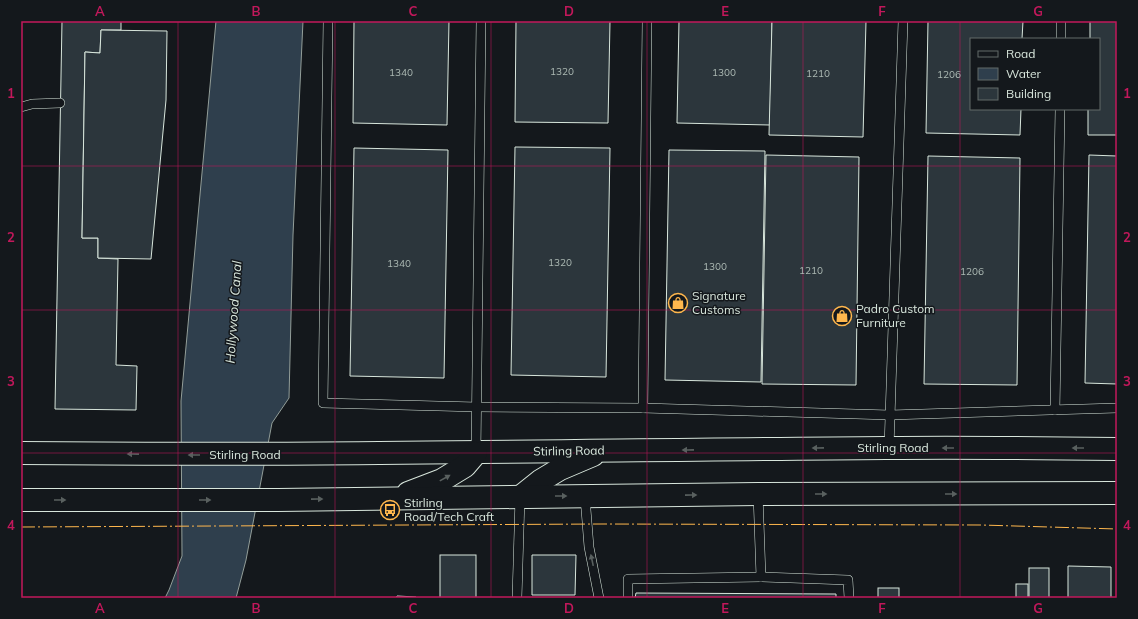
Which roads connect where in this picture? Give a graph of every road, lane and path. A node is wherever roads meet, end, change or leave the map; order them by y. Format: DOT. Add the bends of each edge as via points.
graph roads {
  1 [pos="328,21"];
  2 [pos="481,21"];
  3 [pos="646,21"];
  4 [pos="903,21"];
  5 [pos="1061,21"];
  6 [pos="1061,38"];
  7 [pos="60,103"];
  8 [pos="21,107"];
  9 [pos="1060,110"];
  10 [pos="477,407"];
  11 [pos="643,408"];
  12 [pos="1117,408"];
  13 [pos="1055,410"];
  14 [pos="890,415"];
  15 [pos="889,448"];
  16 [pos="1117,449"];
  17 [pos="601,451"];
  18 [pos="476,452"];
  19 [pos="21,453"];
  20 [pos="1117,493"];
  21 [pos="758,494"];
  22 [pos="585,496"];
  23 [pos="520,497"];
  24 [pos="396,498"];
  25 [pos="21,500"];
  26 [pos="761,577"];
  27 [pos="518,598"];
  28 [pos="599,598"];
  29 [pos="628,598"];
  30 [pos="849,598"];
  1 -- 10 [label="lane" via="323,403"];
  2 -- 10 [label="lane"];
  3 -- 11 [label="lane"];
  4 -- 14 [label="lane"];
  5 -- 6 [label="lane"];
  7 -- 8 [label="lane"];
  9 -- 13 [label="lane"];
  10 -- 11 [label="lane"];
  10 -- 18 [label="lane"];
  11 -- 14 [label="lane"];
  12 -- 13 [label="lane"];
  13 -- 14 [label="lane"];
  14 -- 15 [label="lane"];
  16 -- 15 [label="main road, Stirling Road, one-way"];
  15 -- 17 [label="main road, Stirling Road, one-way"];
  17 -- 18 [label="main road, Stirling Road"];
  17 -- 23 [label="main road" via="560,469"];
  18 -- 19 [label="main road, Stirling Road, one-way" via="172,455"];
  24 -- 18 [label="main road, one-way" via="442,480 465,466"];
  21 -- 20 [label="main road, one-way"];
  22 -- 21 [label="main road, one-way"];
  21 -- 26 [label="lane"];
  23 -- 22 [label="main road, one-way"];
  28 -- 22 [label="lane, one-way" via="589,547"];
  23 -- 24 [label="main road"];
  23 -- 27 [label="lane"];
  25 -- 24 [label="main road, one-way"];
  26 -- 29 [label="lane" via="628,579"];
  26 -- 30 [label="lane" via="848,580"];
}
